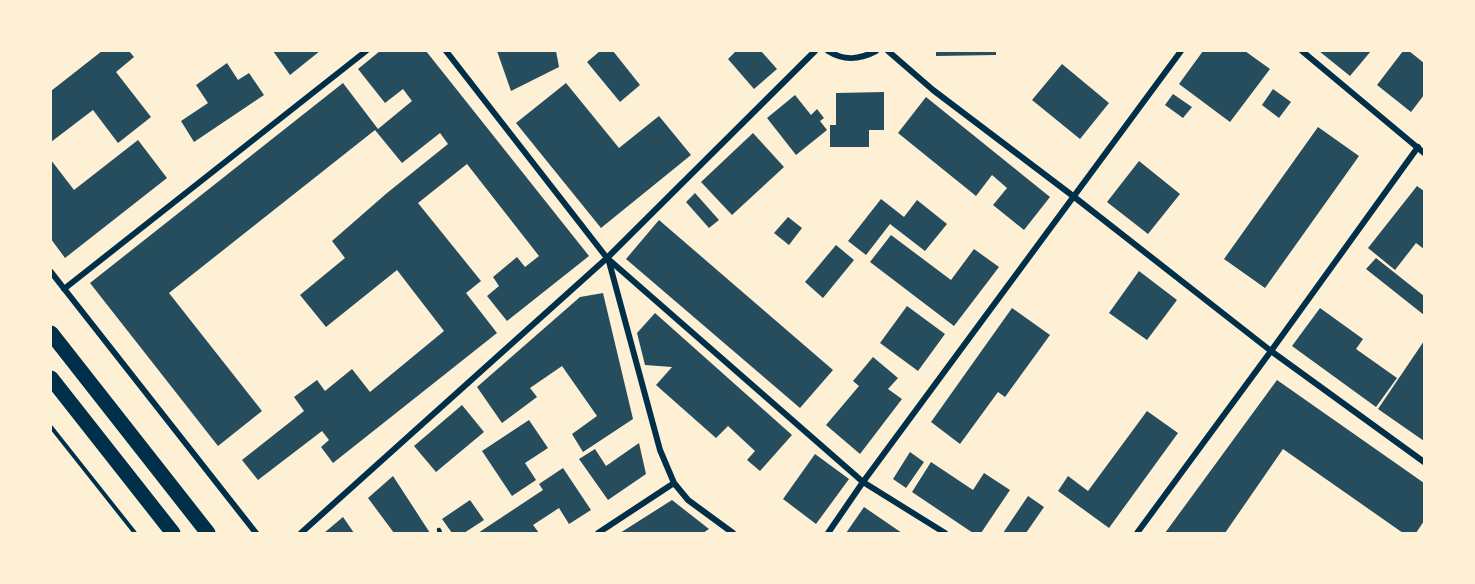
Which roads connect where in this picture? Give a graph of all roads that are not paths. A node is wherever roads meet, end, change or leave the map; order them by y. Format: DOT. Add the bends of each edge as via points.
graph roads {
  1 [pos="366,51"];
  2 [pos="446,51"];
  3 [pos="815,51"];
  4 [pos="828,51"];
  5 [pos="876,51"];
  6 [pos="888,51"];
  7 [pos="1181,51"];
  8 [pos="1302,51"];
  9 [pos="1418,147"];
  10 [pos="1424,153"];
  11 [pos="1073,196"];
  12 [pos="608,258"];
  13 [pos="51,272"];
  14 [pos="64,289"];
  15 [pos="51,333"];
  16 [pos="1271,351"];
  17 [pos="51,378"];
  18 [pos="1424,462"];
  19 [pos="863,482"];
  20 [pos="674,483"];
  21 [pos="173,533"];
  22 [pos="208,533"];
  23 [pos="256,533"];
  24 [pos="301,533"];
  25 [pos="598,533"];
  26 [pos="733,533"];
  27 [pos="828,533"];
  28 [pos="945,533"];
  29 [pos="1137,533"];
  1 -- 14 [label="street"];
  2 -- 12 [label="street"];
  3 -- 12 [label="street"];
  4 -- 5 [label="street" via="853,59"];
  6 -- 11 [label="street"];
  7 -- 11 [label="street"];
  8 -- 9 [label="street"];
  9 -- 10 [label="street"];
  9 -- 16 [label="street"];
  11 -- 16 [label="street"];
  11 -- 19 [label="street"];
  12 -- 19 [label="street"];
  12 -- 20 [label="street" via="660,450"];
  12 -- 24 [label="street"];
  13 -- 14 [label="street"];
  14 -- 23 [label="street"];
  15 -- 22 [label="main road"];
  16 -- 18 [label="street"];
  16 -- 29 [label="street"];
  17 -- 21 [label="main road"];
  19 -- 27 [label="street"];
  19 -- 28 [label="street"];
  20 -- 25 [label="street"];
  20 -- 26 [label="street" via="688,500"];
}
